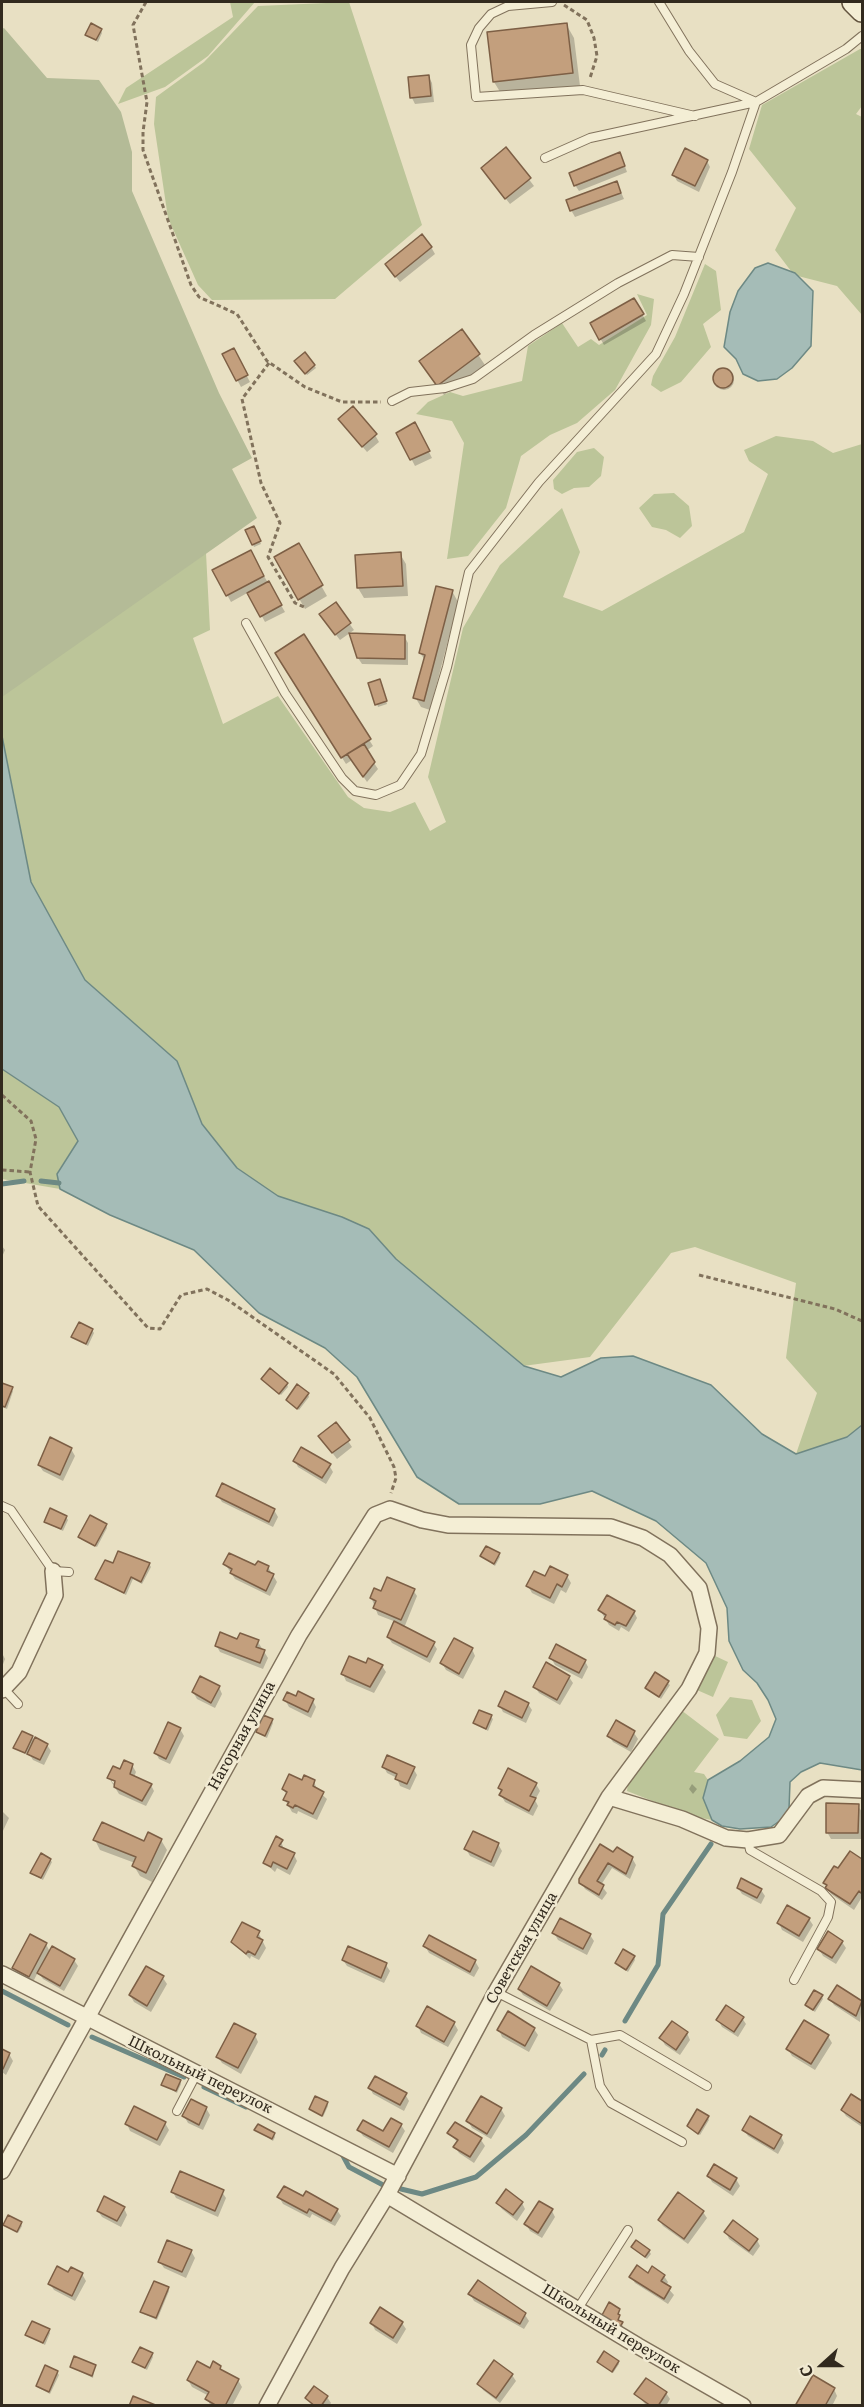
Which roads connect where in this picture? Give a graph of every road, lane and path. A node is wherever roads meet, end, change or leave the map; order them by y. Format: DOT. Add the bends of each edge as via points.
graph roads {
  1 [pos="146,2"];
  2 [pos="552,2"];
  3 [pos="659,2"];
  4 [pos="853,2"];
  5 [pos="862,10"];
  6 [pos="862,36"];
  7 [pos="583,90"];
  8 [pos="756,102"];
  9 [pos="694,116"];
  10 [pos="545,158"];
  11 [pos="699,257"];
  12 [pos="269,363"];
  13 [pos="392,401"];
  14 [pos="304,607"];
  15 [pos="246,623"];
  16 [pos="2,1095"];
  17 [pos="2,1170"];
  18 [pos="30,1172"];
  19 [pos="699,1275"];
  20 [pos="862,1321"];
  21 [pos="391,1493"];
  22 [pos="2,1506"];
  23 [pos="610,1527"];
  24 [pos="61,1572"];
  25 [pos="3,1690"];
  26 [pos="18,1704"];
  27 [pos="862,1790"];
  28 [pos="609,1797"];
  29 [pos="748,1840"];
  30 [pos="2,1974"];
  31 [pos="794,1980"];
  32 [pos="496,1992"];
  33 [pos="87,2019"];
  34 [pos="591,2040"];
  35 [pos="197,2072"];
  36 [pos="707,2086"];
  37 [pos="177,2111"];
  38 [pos="682,2142"];
  39 [pos="2,2171"];
  40 [pos="398,2176"];
  41 [pos="387,2195"];
  42 [pos="628,2230"];
  43 [pos="577,2310"];
  44 [pos="267,2406"];
  45 [pos="743,2406"];
  1 -- 12 [label="path" via="133,25 147,102 144,150 191,285 199,297 237,314"];
  2 -- 7 [label="path" via="572,8 587,20 594,38 594,72"];
  2 -- 7 [label="lane" via="508,6 491,14 479,28 471,45 476,97"];
  3 -- 8 [label="lane" via="715,84"];
  4 -- 5 [label="main road"];
  6 -- 8 [label="lane"];
  7 -- 9 [label="lane"];
  8 -- 9 [label="lane"];
  8 -- 11 [label="lane"];
  9 -- 10 [label="lane" via="590,138"];
  11 -- 13 [label="lane" via="672,255 618,283 534,335 473,379 445,388 410,392"];
  11 -- 15 [label="lane" via="656,354 538,482 469,572 421,754 400,785 376,795 355,791 342,778 285,693"];
  12 -- 13 [label="path" via="305,387 342,402"];
  12 -- 14 [label="path" via="242,399 261,483 280,523 268,557 295,603"];
  16 -- 18 [label="path" via="31,1121 36,1139"];
  17 -- 18 [label="path"];
  18 -- 21 [label="path" via="38,1206 148,1328 160,1329 182,1295 207,1289 334,1374 370,1418 380,1438 396,1478"];
  19 -- 20 [label="path" via="836,1309"];
  22 -- 24 [label="lane" via="11,1510"];
  23 -- 28 [label="street, Советская улица" via="643,1538 670,1556 699,1588 709,1628 707,1653 689,1689"];
  23 -- 33 [label="street, Нагорная улица" via="448,1524 390,1509 375,1515 298,1635"];
  24 -- 25 [label="street" via="55,1595 19,1672"];
  25 -- 26 [label="lane"];
  27 -- 29 [label="street" via="823,1788 808,1796 779,1835"];
  28 -- 29 [label="street" via="682,1819 718,1836"];
  28 -- 32 [label="street, Советская улица"];
  29 -- 31 [label="lane" via="750,1850 820,1891 831,1902 828,1917"];
  30 -- 33 [label="street, Школьный переулок"];
  32 -- 34 [label="lane"];
  32 -- 40 [label="street, Советская улица"];
  33 -- 35 [label="street, Школьный переулок"];
  33 -- 39 [label="street, Нагорная улица"];
  34 -- 36 [label="lane" via="620,2035"];
  34 -- 38 [label="lane" via="600,2086 611,2103"];
  35 -- 37 [label="lane"];
  35 -- 40 [label="street, Школьный переулок"];
  40 -- 41 [label="street, Советская улица"];
  41 -- 43 [label="street, Школьный переулок"];
  41 -- 44 [label="street, Советская улица" via="338,2266"];
  42 -- 43 [label="lane"];
  43 -- 45 [label="street, Школьный переулок"];
}
